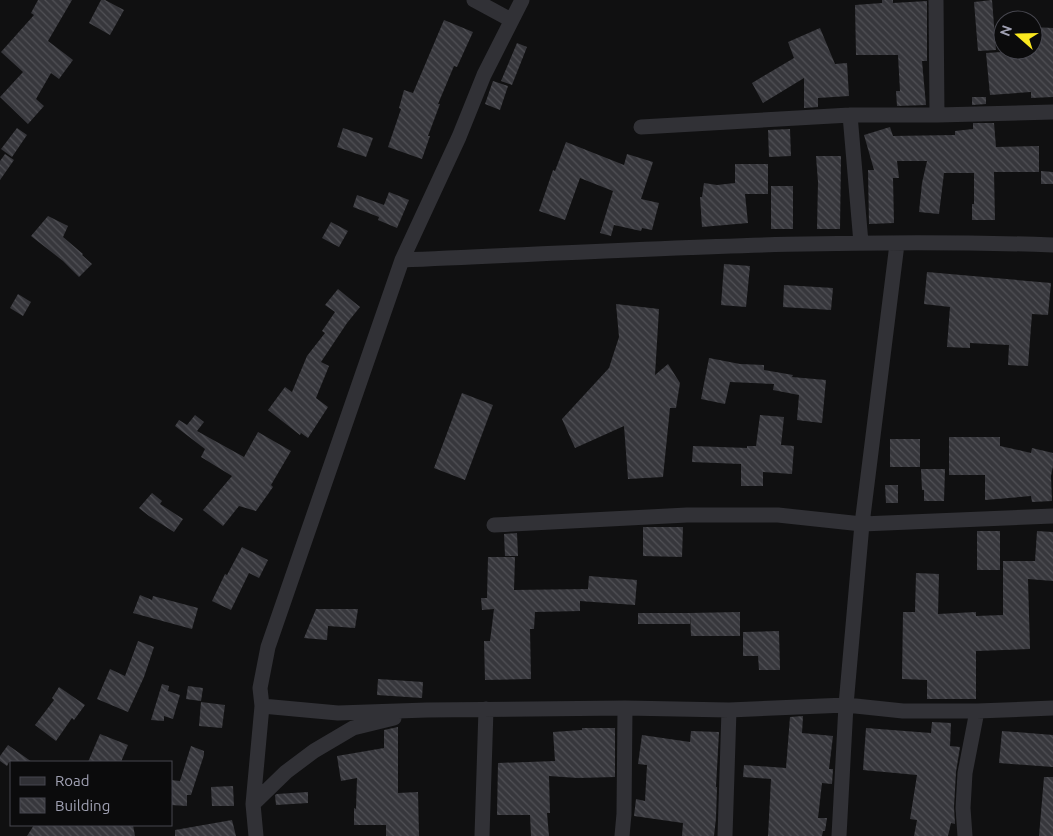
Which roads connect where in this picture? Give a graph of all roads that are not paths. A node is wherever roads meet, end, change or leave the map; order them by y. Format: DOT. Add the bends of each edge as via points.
graph roads {
  1 [pos="474,0"];
  2 [pos="522,0"];
  3 [pos="936,0"];
  4 [pos="510,20"];
  5 [pos="1053,112"];
  6 [pos="850,115"];
  7 [pos="937,115"];
  8 [pos="641,127"];
  9 [pos="861,243"];
  10 [pos="897,244"];
  11 [pos="1053,245"];
  12 [pos="402,260"];
  13 [pos="1053,516"];
  14 [pos="862,524"];
  15 [pos="494,525"];
  16 [pos="846,705"];
  17 [pos="262,706"];
  18 [pos="625,708"];
  19 [pos="1053,708"];
  20 [pos="486,709"];
  21 [pos="427,710"];
  22 [pos="729,710"];
  23 [pos="977,711"];
  24 [pos="253,804"];
  25 [pos="256,836"];
  26 [pos="482,836"];
  27 [pos="622,836"];
  28 [pos="725,836"];
  29 [pos="839,836"];
  30 [pos="965,836"];
  1 -- 4 [label="street"];
  2 -- 4 [label="street"];
  3 -- 7 [label="street"];
  4 -- 12 [label="street"];
  5 -- 7 [label="street"];
  6 -- 7 [label="street"];
  6 -- 8 [label="street"];
  6 -- 9 [label="street"];
  9 -- 10 [label="street"];
  9 -- 12 [label="street"];
  10 -- 11 [label="street"];
  10 -- 14 [label="street"];
  12 -- 17 [label="street" via="268,647 260,688"];
  13 -- 14 [label="street"];
  14 -- 15 [label="street" via="778,515 687,515"];
  14 -- 16 [label="street"];
  16 -- 22 [label="street"];
  16 -- 23 [label="street"];
  16 -- 29 [label="street"];
  17 -- 21 [label="street" via="338,713"];
  17 -- 24 [label="street"];
  18 -- 20 [label="street"];
  18 -- 22 [label="street"];
  18 -- 27 [label="street"];
  19 -- 23 [label="street"];
  20 -- 21 [label="street"];
  20 -- 26 [label="street"];
  21 -- 24 [label="street" via="353,728 286,772"];
  22 -- 28 [label="street"];
  23 -- 30 [label="street" via="965,773"];
  24 -- 25 [label="street"];
}
